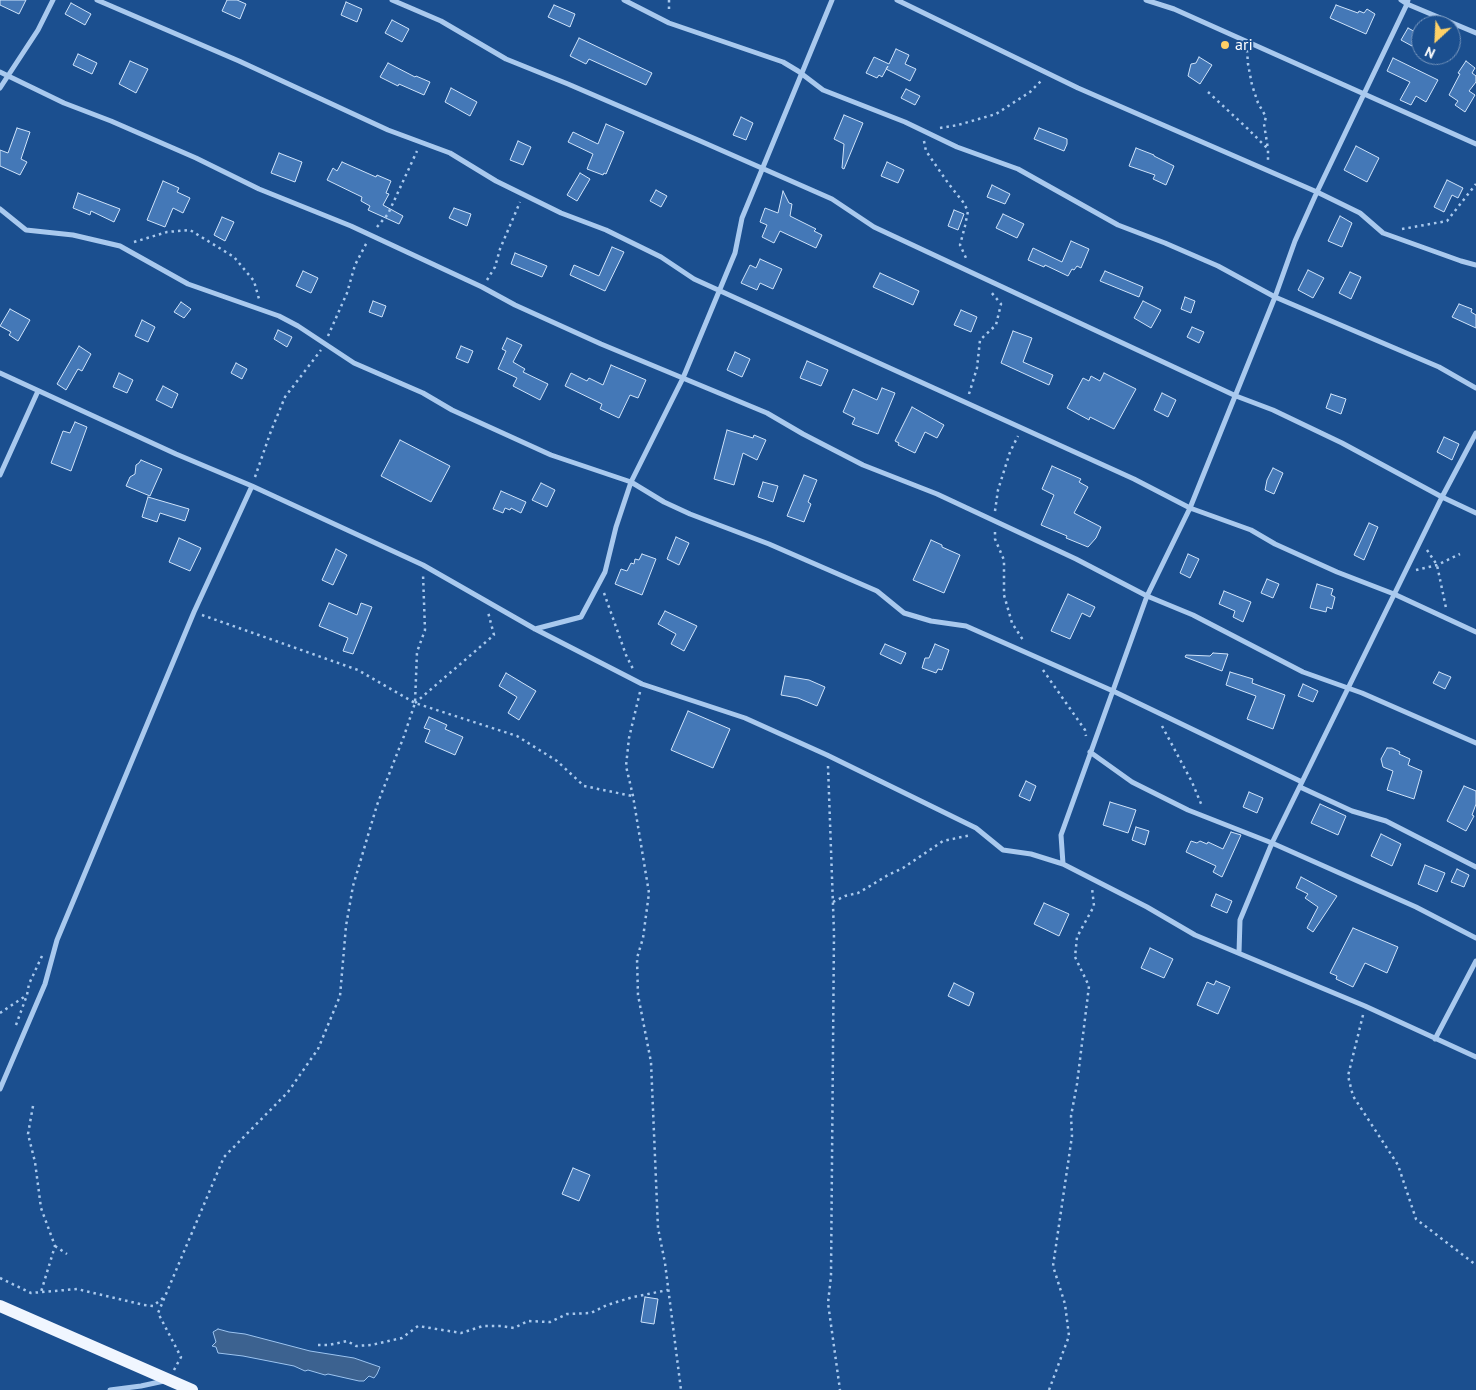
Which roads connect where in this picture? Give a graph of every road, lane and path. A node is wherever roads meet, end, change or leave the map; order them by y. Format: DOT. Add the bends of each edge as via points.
graph roads {
  1 [pos="52,0"];
  2 [pos="97,0"];
  3 [pos="392,0"];
  4 [pos="624,0"];
  5 [pos="832,0"];
  6 [pos="897,0"];
  7 [pos="1146,0"];
  8 [pos="1401,0"];
  9 [pos="1408,2"];
  10 [pos="1476,34"];
  11 [pos="1246,41"];
  12 [pos="0,72"];
  13 [pos="802,74"];
  14 [pos="1048,74"];
  15 [pos="8,75"];
  16 [pos="0,88"];
  17 [pos="1208,92"];
  18 [pos="1364,94"];
  19 [pos="923,131"];
  20 [pos="421,142"];
  21 [pos="1476,144"];
  22 [pos="1268,149"];
  23 [pos="763,168"];
  24 [pos="1268,170"];
  25 [pos="1476,184"];
  26 [pos="1317,192"];
  27 [pos="523,194"];
  28 [pos="0,209"];
  29 [pos="1383,233"];
  30 [pos="371,235"];
  31 [pos="120,246"];
  32 [pos="1476,265"];
  33 [pos="482,287"];
  34 [pos="719,290"];
  35 [pos="1274,297"];
  36 [pos="262,310"];
  37 [pos="325,344"];
  38 [pos="0,374"];
  39 [pos="683,378"];
  40 [pos="1476,388"];
  41 [pos="38,391"];
  42 [pos="1236,396"];
  43 [pos="1022,428"];
  44 [pos="1476,433"];
  45 [pos="0,475"];
  46 [pos="631,482"];
  47 [pos="252,486"];
  48 [pos="1442,497"];
  49 [pos="1190,508"];
  50 [pos="1476,513"];
  51 [pos="994,521"];
  52 [pos="1420,541"];
  53 [pos="1460,554"];
  54 [pos="423,565"];
  55 [pos="1437,565"];
  56 [pos="605,572"];
  57 [pos="1404,572"];
  58 [pos="1394,594"];
  59 [pos="1147,596"];
  60 [pos="485,600"];
  61 [pos="194,612"];
  62 [pos="1448,619"];
  63 [pos="535,629"];
  64 [pos="1476,632"];
  65 [pos="1033,656"];
  66 [pos="642,684"];
  67 [pos="1348,689"];
  68 [pos="1114,691"];
  69 [pos="415,704"];
  70 [pos="1155,711"];
  71 [pos="1476,743"];
  72 [pos="1090,752"];
  73 [pos="827,754"];
  74 [pos="1301,785"];
  75 [pos="633,796"];
  76 [pos="1206,817"];
  77 [pos="982,833"];
  78 [pos="1272,843"];
  79 [pos="1063,864"];
  80 [pos="1476,867"];
  81 [pos="1090,879"];
  82 [pos="833,902"];
  83 [pos="1476,938"];
  84 [pos="57,940"];
  85 [pos="1239,953"];
  86 [pos="1476,961"];
  87 [pos="45,984"];
  88 [pos="28,994"];
  89 [pos="1366,1006"];
  90 [pos="0,1013"];
  91 [pos="14,1030"];
  92 [pos="1436,1039"];
  93 [pos="1476,1057"];
  94 [pos="0,1090"];
  95 [pos="33,1106"];
  96 [pos="55,1246"];
  97 [pos="67,1254"];
  98 [pos="1476,1265"];
  99 [pos="0,1278"];
  100 [pos="668,1290"];
  101 [pos="41,1292"];
  102 [pos="165,1297"];
  103 [pos="0,1306"];
  104 [pos="318,1345"];
  105 [pos="169,1380"];
  106 [pos="110,1390"];
  107 [pos="192,1390"];
  108 [pos="681,1390"];
  109 [pos="840,1390"];
  110 [pos="1049,1390"];
  1 -- 15 [label="street" via="38,30"];
  2 -- 20 [label="street"];
  3 -- 23 [label="street" via="441,21 506,59"];
  4 -- 13 [label="street" via="669,23 783,62"];
  5 -- 13 [label="street"];
  6 -- 14 [label="street"];
  7 -- 11 [label="street" via="1174,8"];
  8 -- 9 [label="street"];
  9 -- 10 [label="street"];
  9 -- 18 [label="street"];
  11 -- 18 [label="street"];
  11 -- 22 [label="path" via="1252,85 1266,117"];
  12 -- 15 [label="street"];
  13 -- 19 [label="street" via="823,90"];
  13 -- 23 [label="street"];
  14 -- 19 [label="path" via="1030,92 996,114"];
  14 -- 24 [label="street"];
  15 -- 16 [label="street"];
  15 -- 30 [label="street" via="259,189"];
  17 -- 22 [label="path"];
  18 -- 21 [label="street"];
  18 -- 26 [label="street"];
  19 -- 35 [label="street" via="956,147 1018,169 1118,225 1218,266"];
  20 -- 27 [label="street" via="450,153"];
  20 -- 30 [label="path" via="388,214"];
  22 -- 24 [label="path"];
  23 -- 34 [label="street" via="742,218 735,254"];
  23 -- 42 [label="street" via="832,200 874,227"];
  24 -- 26 [label="street"];
  25 -- 29 [label="path" via="1447,221"];
  26 -- 29 [label="street" via="1360,213"];
  26 -- 35 [label="street"];
  27 -- 33 [label="path" via="495,267"];
  27 -- 34 [label="street" via="661,256 694,279"];
  28 -- 31 [label="street" via="26,230 73,235"];
  29 -- 32 [label="street"];
  30 -- 33 [label="street"];
  30 -- 37 [label="path" via="355,265"];
  31 -- 36 [label="street" via="188,284"];
  31 -- 36 [label="path" via="167,232 190,230 234,257 254,281"];
  33 -- 39 [label="street" via="549,321"];
  34 -- 39 [label="street"];
  34 -- 43 [label="street"];
  35 -- 40 [label="street" via="1439,367"];
  35 -- 42 [label="street"];
  36 -- 37 [label="street" via="286,320"];
  37 -- 46 [label="street" via="354,363 551,455"];
  37 -- 47 [label="path" via="286,396"];
  38 -- 41 [label="street"];
  39 -- 46 [label="street"];
  39 -- 51 [label="street" via="767,413 862,465 938,494"];
  41 -- 45 [label="street"];
  41 -- 47 [label="street"];
  42 -- 48 [label="street" via="1342,443"];
  42 -- 49 [label="street"];
  43 -- 49 [label="street"];
  43 -- 51 [label="path" via="1010,452 998,490"];
  44 -- 48 [label="street"];
  46 -- 56 [label="street"];
  46 -- 65 [label="street" via="690,514 877,591 904,613 966,626"];
  47 -- 54 [label="street"];
  47 -- 61 [label="street"];
  48 -- 50 [label="street"];
  48 -- 52 [label="street"];
  49 -- 58 [label="street" via="1251,530 1274,544"];
  49 -- 59 [label="street"];
  51 -- 59 [label="street"];
  51 -- 65 [label="path" via="995,539 1004,560 1004,595 1012,623"];
  52 -- 55 [label="path"];
  52 -- 57 [label="street"];
  53 -- 55 [label="path"];
  54 -- 60 [label="street"];
  54 -- 69 [label="path" via="425,630 417,652"];
  55 -- 57 [label="path"];
  55 -- 62 [label="path"];
  56 -- 63 [label="street" via="581,618"];
  56 -- 66 [label="path" via="603,590 626,655"];
  57 -- 58 [label="street"];
  58 -- 62 [label="street"];
  58 -- 67 [label="street"];
  59 -- 67 [label="street" via="1193,615 1303,672"];
  59 -- 68 [label="street"];
  60 -- 63 [label="street"];
  60 -- 69 [label="path" via="494,635"];
  61 -- 69 [label="path" via="358,670"];
  61 -- 84 [label="street"];
  62 -- 64 [label="street"];
  63 -- 66 [label="street"];
  65 -- 68 [label="street"];
  65 -- 72 [label="path" via="1085,730"];
  66 -- 73 [label="street" via="745,718"];
  66 -- 75 [label="path" via="626,766"];
  67 -- 71 [label="street" via="1362,692"];
  67 -- 74 [label="street"];
  68 -- 70 [label="street"];
  68 -- 72 [label="street"];
  69 -- 75 [label="path" via="517,736 557,761 584,786"];
  69 -- 102 [label="path" via="377,805 353,886 340,996 331,1019 318,1049 288,1092 224,1157"];
  70 -- 74 [label="street"];
  70 -- 76 [label="path" via="1192,782"];
  72 -- 76 [label="street" via="1132,782"];
  72 -- 79 [label="street" via="1061,835"];
  73 -- 77 [label="street"];
  73 -- 82 [label="path"];
  74 -- 78 [label="street"];
  74 -- 80 [label="street" via="1352,811 1386,821"];
  75 -- 100 [label="path" via="649,893 644,938 638,958 638,995 651,1062 658,1228"];
  76 -- 78 [label="street"];
  77 -- 79 [label="street" via="1003,850"];
  77 -- 82 [label="path" via="942,840 902,868 858,893"];
  78 -- 83 [label="street" via="1416,907"];
  78 -- 85 [label="street" via="1240,920"];
  79 -- 81 [label="street"];
  81 -- 85 [label="street" via="1147,907 1195,936"];
  81 -- 110 [label="path" via="1094,906 1077,937 1075,957 1089,986 1053,1266 1066,1304 1069,1336"];
  82 -- 109 [label="path" via="831,1276 828,1303"];
  84 -- 87 [label="street"];
  84 -- 88 [label="path" via="41,957"];
  85 -- 89 [label="street"];
  86 -- 92 [label="street"];
  87 -- 88 [label="path"];
  87 -- 94 [label="street"];
  88 -- 90 [label="path"];
  88 -- 91 [label="path"];
  89 -- 92 [label="street"];
  89 -- 98 [label="path" via="1348,1076 1353,1096 1398,1165 1416,1219"];
  92 -- 93 [label="street"];
  95 -- 96 [label="path" via="28,1134 41,1208"];
  96 -- 97 [label="path"];
  96 -- 101 [label="path"];
  99 -- 101 [label="path" via="31,1293"];
  100 -- 104 [label="path" via="633,1297 591,1313 567,1314 550,1322 528,1321 514,1328 483,1326 461,1333 418,1326 402,1338 371,1345 356,1346 347,1341"];
  100 -- 108 [label="path"];
  101 -- 102 [label="path" via="77,1290 153,1306"];
  102 -- 105 [label="path" via="158,1313 181,1357"];
  103 -- 105 [label="main road"];
  105 -- 106 [label="street"];
  105 -- 107 [label="main road"];
}
